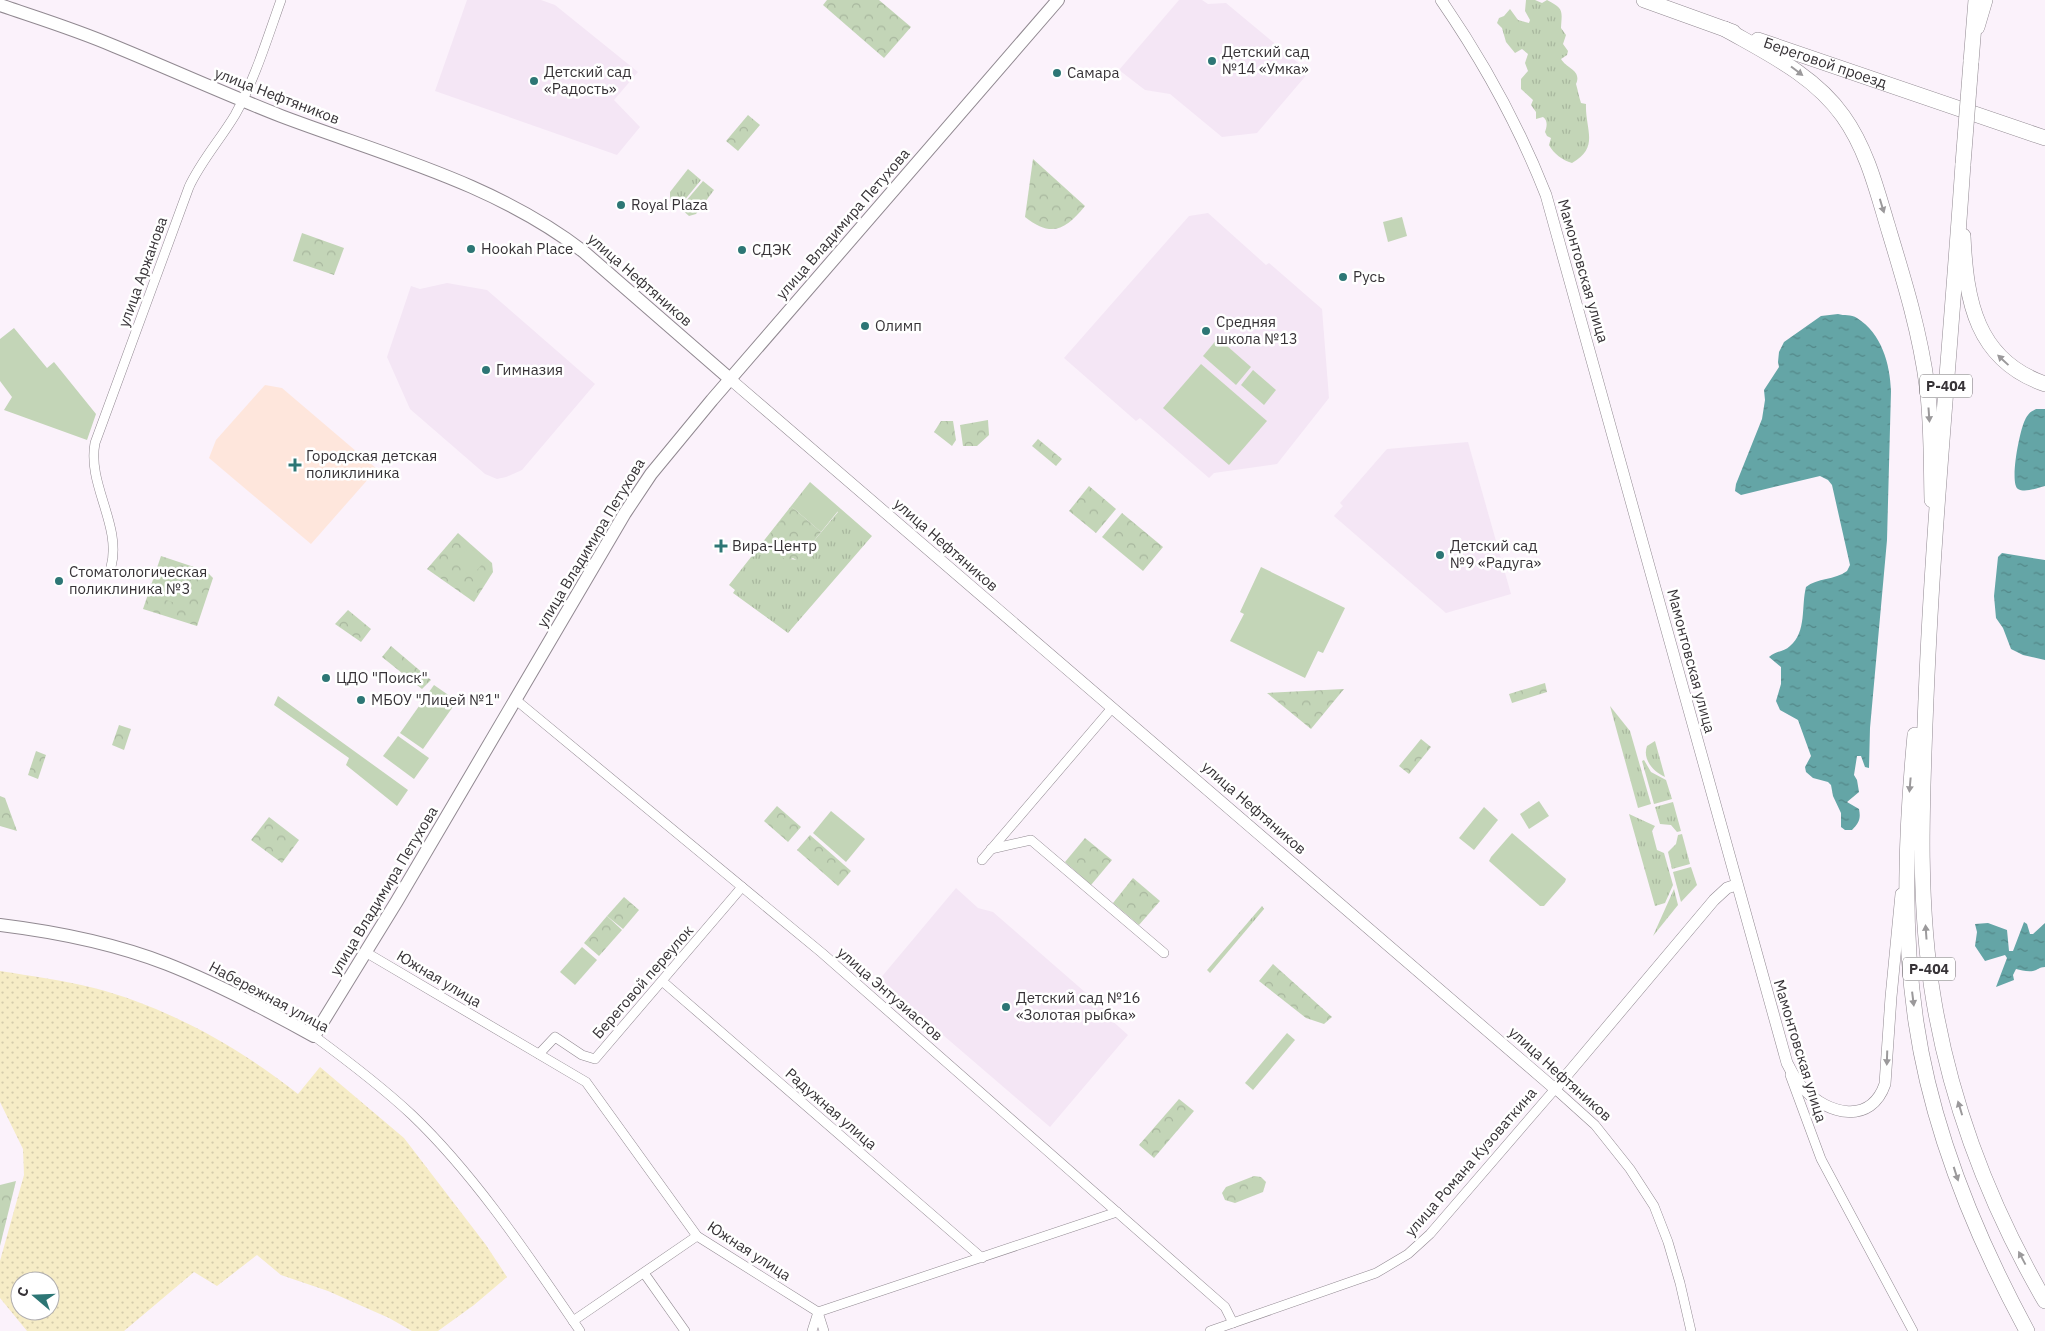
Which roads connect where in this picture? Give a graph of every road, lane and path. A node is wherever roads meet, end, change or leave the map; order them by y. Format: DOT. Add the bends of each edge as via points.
graph roads {
  1 [pos="281,0"];
  2 [pos="1058,0"];
  3 [pos="1441,0"];
  4 [pos="1451,0"];
  5 [pos="1976,0"];
  6 [pos="1985,0"];
  7 [pos="1650,2"];
  8 [pos="0,4"];
  9 [pos="1459,26"];
  10 [pos="1725,29"];
  11 [pos="1973,40"];
  12 [pos="242,101"];
  13 [pos="2042,134"];
  14 [pos="1961,197"];
  15 [pos="730,379"];
  16 [pos="2045,384"];
  17 [pos="110,567"];
  18 [pos="1932,575"];
  19 [pos="1929,615"];
  20 [pos="516,700"];
  21 [pos="1112,708"];
  22 [pos="1908,818"];
  23 [pos="991,849"];
  24 [pos="982,860"];
  25 [pos="1736,885"];
  26 [pos="742,887"];
  27 [pos="0,925"];
  28 [pos="367,953"];
  29 [pos="1164,953"];
  30 [pos="662,981"];
  31 [pos="314,1036"];
  32 [pos="539,1054"];
  33 [pos="1787,1063"];
  34 [pos="1555,1089"];
  35 [pos="1117,1212"];
  36 [pos="697,1236"];
  37 [pos="982,1258"];
  38 [pos="644,1273"];
  39 [pos="2045,1301"];
  40 [pos="818,1312"];
  41 [pos="573,1321"];
  42 [pos="1233,1323"];
  43 [pos="580,1331"];
  44 [pos="685,1331"];
  45 [pos="812,1331"];
  46 [pos="824,1331"];
  47 [pos="1210,1331"];
  48 [pos="1691,1331"];
  49 [pos="1913,1331"];
  50 [pos="2027,1331"];
  1 -- 12 [label="street, улица Аржанова"];
  2 -- 15 [label="main road, улица Владимира Петухова"];
  3 -- 9 [label="street, Мамонтовская улица"];
  4 -- 9 [label="street"];
  5 -- 11 [label="main road, Р-404"];
  6 -- 11 [label="main road"];
  7 -- 10 [label="main road, Береговой проезд"];
  8 -- 12 [label="main road, улица Нефтяников" via="114,46"];
  9 -- 25 [label="street, Мамонтовская улица" via="1519,132 1552,213"];
  10 -- 13 [label="main road, Береговой проезд"];
  10 -- 18 [label="main road, one-way" via="1796,69 1823,92 1847,123 1874,180 1917,331 1927,386 1931,440"];
  11 -- 14 [label="main road, Р-404, bridge"];
  12 -- 15 [label="main road, улица Нефтяников" via="446,176 530,216 600,265"];
  12 -- 17 [label="street, улица Аржанова" via="197,169 189,187 95,443 93,462 113,541"];
  16 -- 14 [label="main road, one-way" via="2013,369 1997,354 1975,317 1968,296"];
  14 -- 18 [label="main road, Р-404"];
  15 -- 20 [label="main road, улица Владимира Петухова" via="640,489"];
  15 -- 21 [label="street, улица Нефтяников"];
  18 -- 19 [label="main road, Р-404"];
  19 -- 22 [label="main road, Р-404, one-way"];
  39 -- 19 [label="main road, Р-404, one-way" via="1984,1178 1953,1086 1933,1000 1922,836"];
  20 -- 26 [label="street, улица Энтузиастов"];
  20 -- 28 [label="main road, улица Владимира Петухова"];
  21 -- 23 [label="street"];
  21 -- 34 [label="street, улица Нефтяников"];
  22 -- 33 [label="street, one-way" via="1889,1015 1887,1077 1883,1091 1867,1108 1853,1112 1837,1110 1804,1090"];
  22 -- 50 [label="main road, Р-404, one-way" via="1908,941 1923,1060 1961,1190 1984,1249"];
  23 -- 24 [label="street"];
  23 -- 29 [label="street" via="1031,840"];
  25 -- 33 [label="street, Мамонтовская улица"];
  25 -- 34 [label="street, улица Романа Кузоваткина" via="1727,888 1714,900"];
  26 -- 30 [label="street, Береговой переулок"];
  26 -- 35 [label="street, улица Энтузиастов" via="822,953"];
  27 -- 31 [label="main road, Набережная улица" via="86,939 165,963"];
  28 -- 31 [label="main road, улица Владимира Петухова"];
  28 -- 32 [label="street, Южная улица"];
  30 -- 32 [label="street, Береговой переулок" via="595,1059 582,1055 554,1036"];
  30 -- 37 [label="street, Радужная улица"];
  31 -- 41 [label="street, Набережная улица" via="378,1085 433,1137 502,1220"];
  32 -- 36 [label="street, Южная улица" via="586,1082"];
  33 -- 49 [label="street, Мамонтовская улица" via="1821,1158"];
  34 -- 42 [label="street, улица Романа Кузоваткина" via="1430,1234 1408,1254 1376,1273"];
  34 -- 48 [label="street, улица Нефтяников" via="1595,1125 1654,1206 1676,1266"];
  35 -- 37 [label="street"];
  35 -- 42 [label="street, улица Энтузиастов" via="1225,1307"];
  36 -- 38 [label="street"];
  36 -- 40 [label="street, Южная улица"];
  37 -- 40 [label="street"];
  38 -- 41 [label="street"];
  38 -- 44 [label="street"];
  40 -- 45 [label="street"];
  40 -- 46 [label="street"];
  41 -- 43 [label="street, Набережная улица"];
  42 -- 47 [label="street, улица Романа Кузоваткина"];
}
